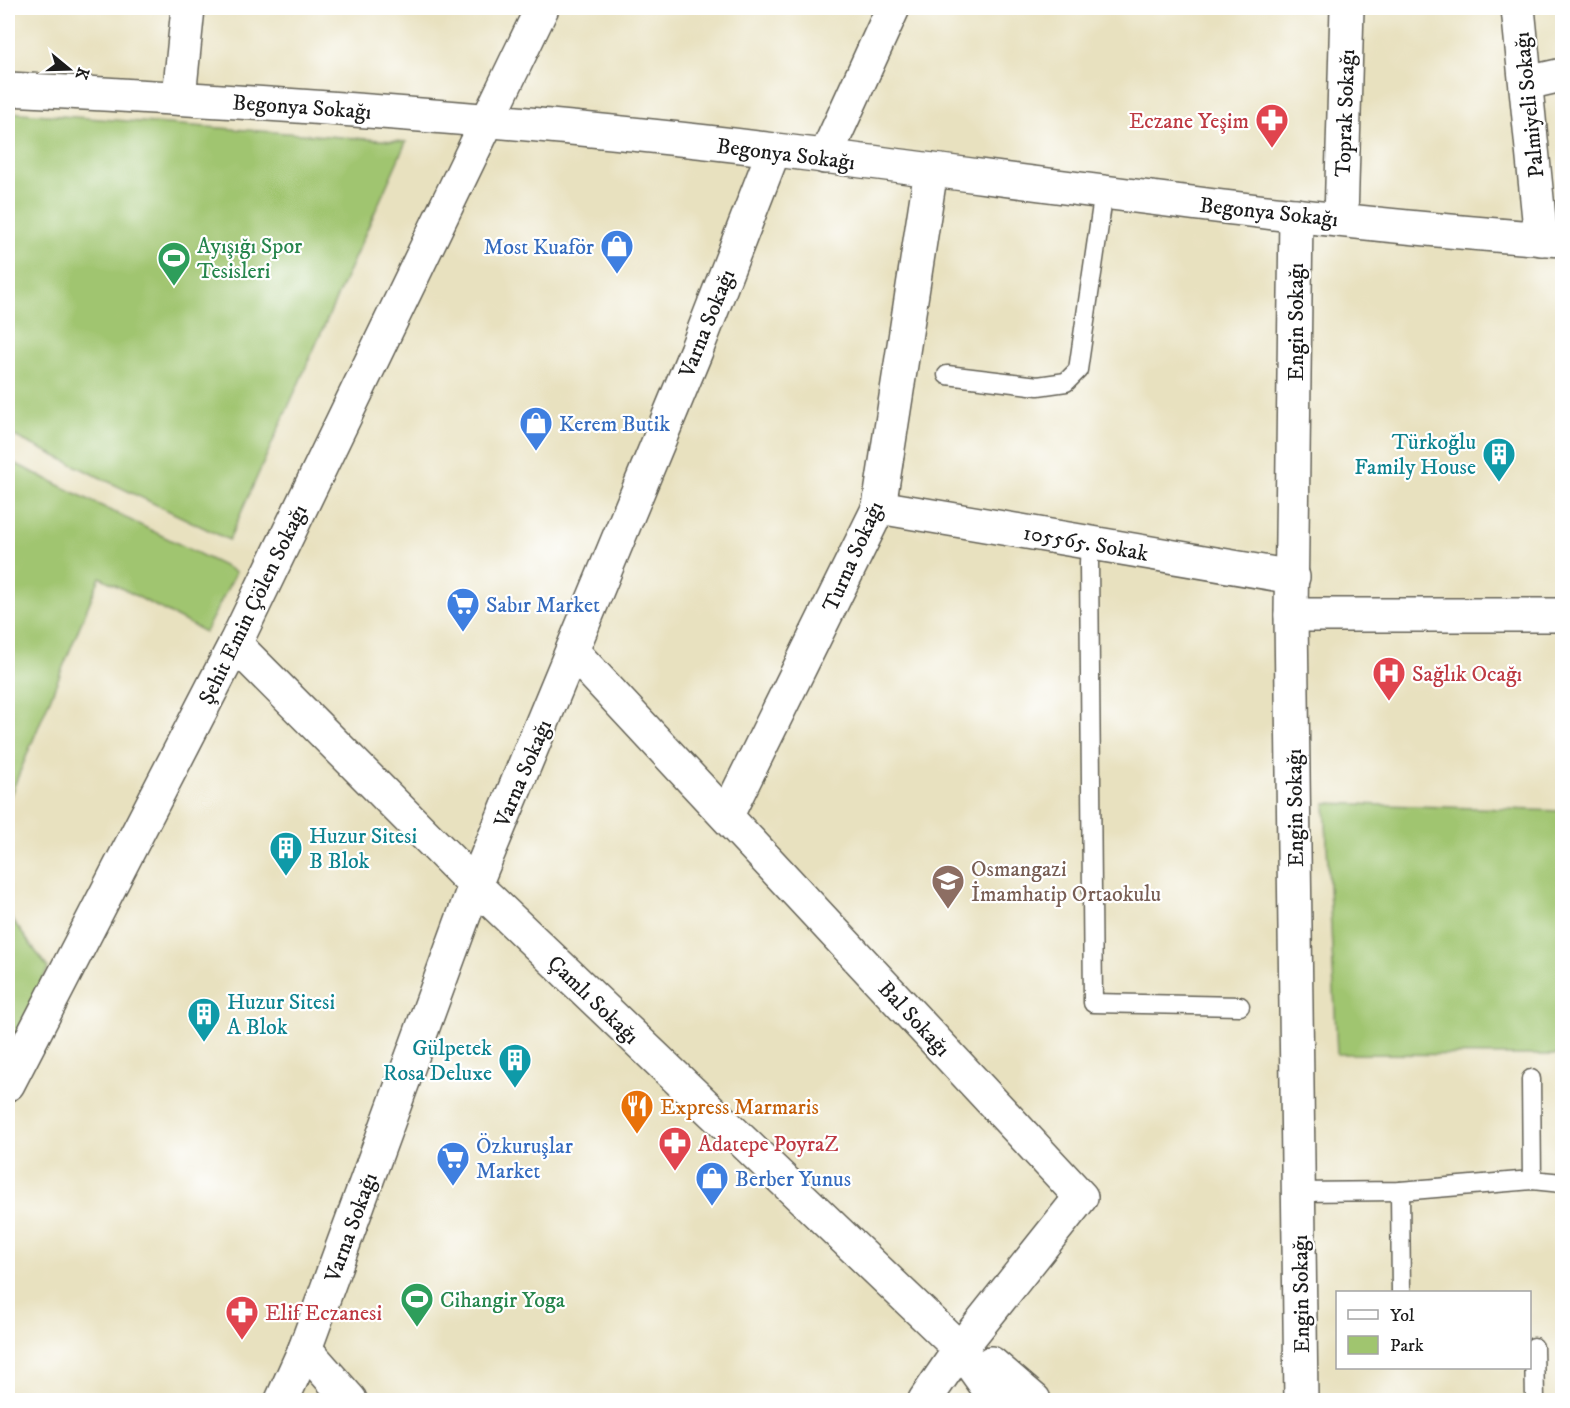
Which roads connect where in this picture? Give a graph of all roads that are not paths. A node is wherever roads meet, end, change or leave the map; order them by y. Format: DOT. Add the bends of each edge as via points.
graph roads {
  1 [pos="188,8"];
  2 [pos="542,8"];
  3 [pos="892,8"];
  4 [pos="1347,8"];
  5 [pos="1518,8"];
  6 [pos="1563,75"];
  7 [pos="1527,82"];
  8 [pos="8,89"];
  9 [pos="179,97"];
  10 [pos="488,120"];
  11 [pos="774,150"];
  12 [pos="825,157"];
  13 [pos="931,170"];
  14 [pos="1104,191"];
  15 [pos="1296,215"];
  16 [pos="1341,219"];
  17 [pos="1552,240"];
  18 [pos="947,375"];
  19 [pos="879,507"];
  20 [pos="1090,543"];
  21 [pos="1293,577"];
  22 [pos="1291,615"];
  23 [pos="1563,615"];
  24 [pos="235,644"];
  25 [pos="573,652"];
  26 [pos="727,815"];
  27 [pos="475,885"];
  28 [pos="1240,1006"];
  29 [pos="1531,1079"];
  30 [pos="8,1084"];
  31 [pos="1532,1180"];
  32 [pos="1563,1182"];
  33 [pos="1400,1191"];
  34 [pos="1298,1192"];
  35 [pos="1401,1291"];
  36 [pos="1534,1347"];
  37 [pos="305,1349"];
  38 [pos="960,1349"];
  39 [pos="282,1401"];
  40 [pos="350,1401"];
  41 [pos="925,1401"];
  42 [pos="1003,1401"];
  43 [pos="1034,1401"];
  44 [pos="1301,1401"];
  45 [pos="1535,1401"];
  1 -- 9 [label="street"];
  2 -- 10 [label="street, Şehit Emin Çölen Sokağı"];
  3 -- 12 [label="street"];
  4 -- 16 [label="street, Toprak Sokağı"];
  5 -- 7 [label="street, Palmiyeli Sokağı"];
  6 -- 7 [label="street"];
  7 -- 17 [label="street, Palmiyeli Sokağı"];
  8 -- 9 [label="street, Begonya Sokağı"];
  9 -- 10 [label="street, Begonya Sokağı"];
  10 -- 11 [label="street, Begonya Sokağı"];
  10 -- 24 [label="street, Şehit Emin Çölen Sokağı"];
  11 -- 12 [label="street, Begonya Sokağı"];
  11 -- 25 [label="street, Varna Sokağı"];
  12 -- 13 [label="street, Begonya Sokağı"];
  13 -- 14 [label="street, Begonya Sokağı"];
  13 -- 19 [label="street, Turna Sokağı"];
  14 -- 15 [label="street, Begonya Sokağı"];
  14 -- 18 [label="lane" via="1078,370 1066,382 1038,386"];
  15 -- 16 [label="street, Begonya Sokağı"];
  15 -- 21 [label="street, Engin Sokağı"];
  16 -- 17 [label="street, Begonya Sokağı"];
  19 -- 20 [label="street, 105565. Sokak"];
  19 -- 26 [label="street, Turna Sokağı"];
  20 -- 21 [label="street, 105565. Sokak"];
  20 -- 28 [label="lane" via="1093,1003"];
  21 -- 22 [label="street, Engin Sokağı"];
  22 -- 23 [label="street"];
  22 -- 34 [label="street, Engin Sokağı"];
  24 -- 27 [label="street, Çamlı Sokağı"];
  24 -- 30 [label="street, Şehit Emin Çölen Sokağı"];
  25 -- 26 [label="street, Bal Sokağı"];
  25 -- 27 [label="street, Varna Sokağı"];
  26 -- 38 [label="street, Bal Sokağı" via="1081,1197"];
  27 -- 37 [label="street, Varna Sokağı"];
  27 -- 38 [label="street, Çamlı Sokağı"];
  29 -- 31 [label="lane"];
  31 -- 32 [label="lane"];
  31 -- 33 [label="lane"];
  33 -- 34 [label="lane"];
  33 -- 35 [label="lane"];
  34 -- 44 [label="street, Engin Sokağı"];
  36 -- 45 [label="lane"];
  37 -- 39 [label="street, Varna Sokağı"];
  37 -- 40 [label="street"];
  38 -- 41 [label="street, Bal Sokağı"];
  38 -- 42 [label="street, Çamlı Sokağı" via="985,1384"];
  38 -- 43 [label="street, Çamlı Sokağı" via="995,1365"];
}
